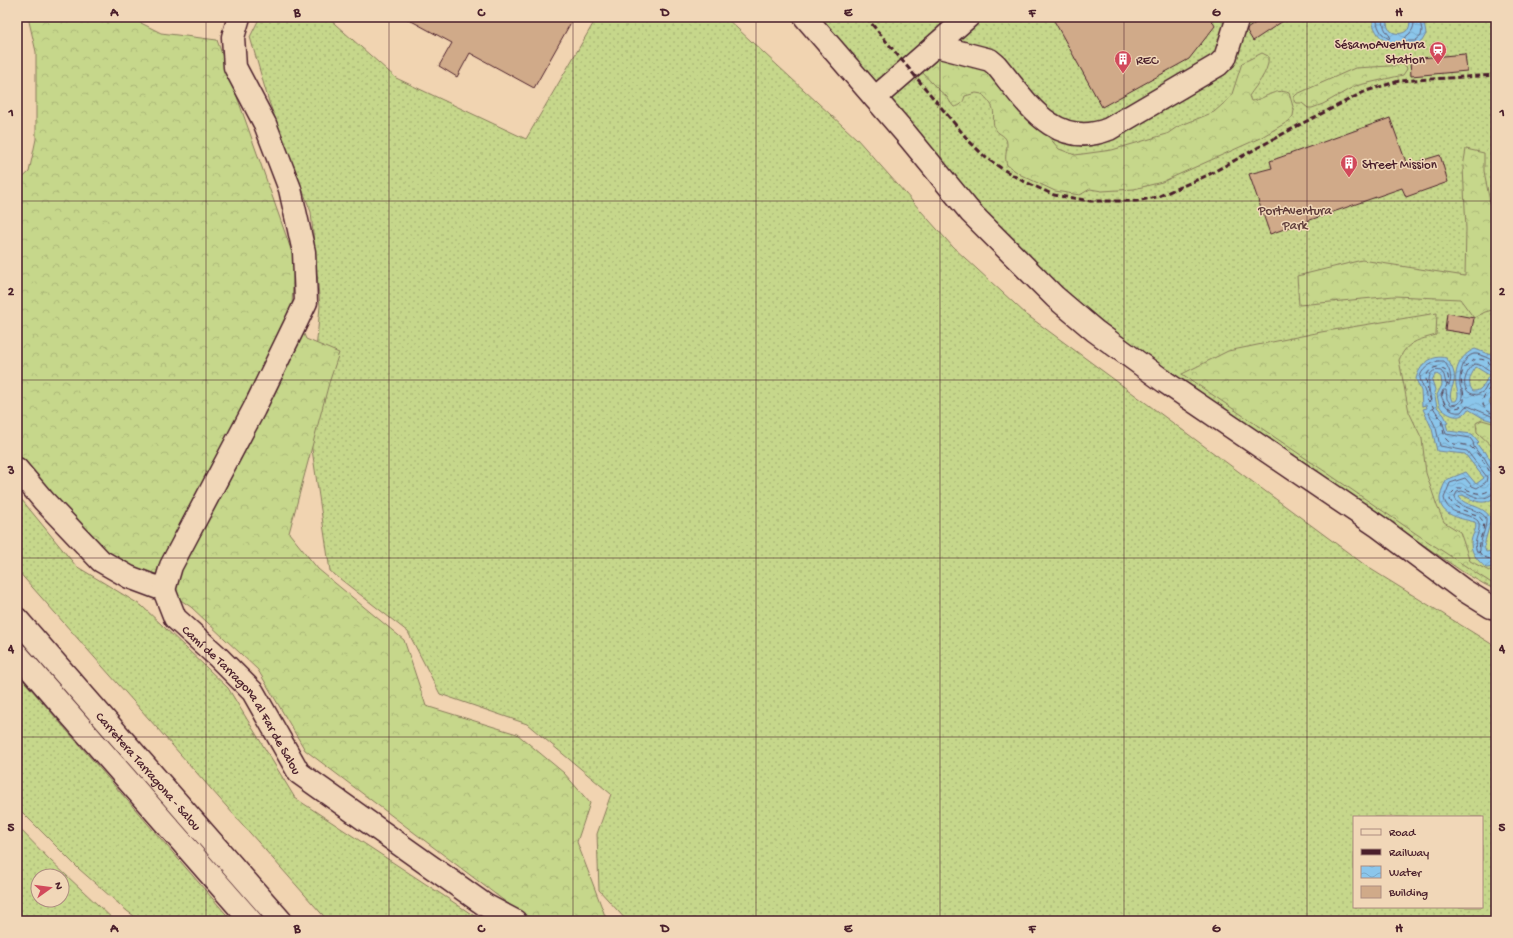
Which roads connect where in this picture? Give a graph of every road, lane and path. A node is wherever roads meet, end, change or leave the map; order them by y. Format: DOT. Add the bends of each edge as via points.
graph roads {
  1 [pos="239,17"];
  2 [pos="805,17"];
  3 [pos="968,17"];
  4 [pos="1238,17"];
  5 [pos="936,46"];
  6 [pos="875,98"];
  7 [pos="17,469"];
  8 [pos="164,590"];
  9 [pos="1496,608"];
  10 [pos="17,619"];
  11 [pos="17,654"];
  12 [pos="251,921"];
  13 [pos="282,921"];
  14 [pos="515,921"];
  1 -- 8 [label="main road" via="233,37 235,67 265,124 290,189 304,252 306,302 254,409 171,566"];
  2 -- 6 [label="main road"];
  3 -- 5 [label="main road"];
  4 -- 5 [label="main road" via="1224,58 1218,65 1109,129 1091,135 1060,131 1049,124 990,60"];
  5 -- 6 [label="main road"];
  6 -- 9 [label="main road" via="971,213 1055,297 1095,331 1165,382 1379,527 1462,589"];
  7 -- 8 [label="main road" via="100,562"];
  8 -- 14 [label="main road, Camí de Tarragona al Far de Salou" via="175,618 253,692 299,772 485,905"];
  10 -- 13 [label="main road, Carretera Tarragona - Salou"];
  11 -- 12 [label="main road, Carretera Tarragona - Salou"];
}
